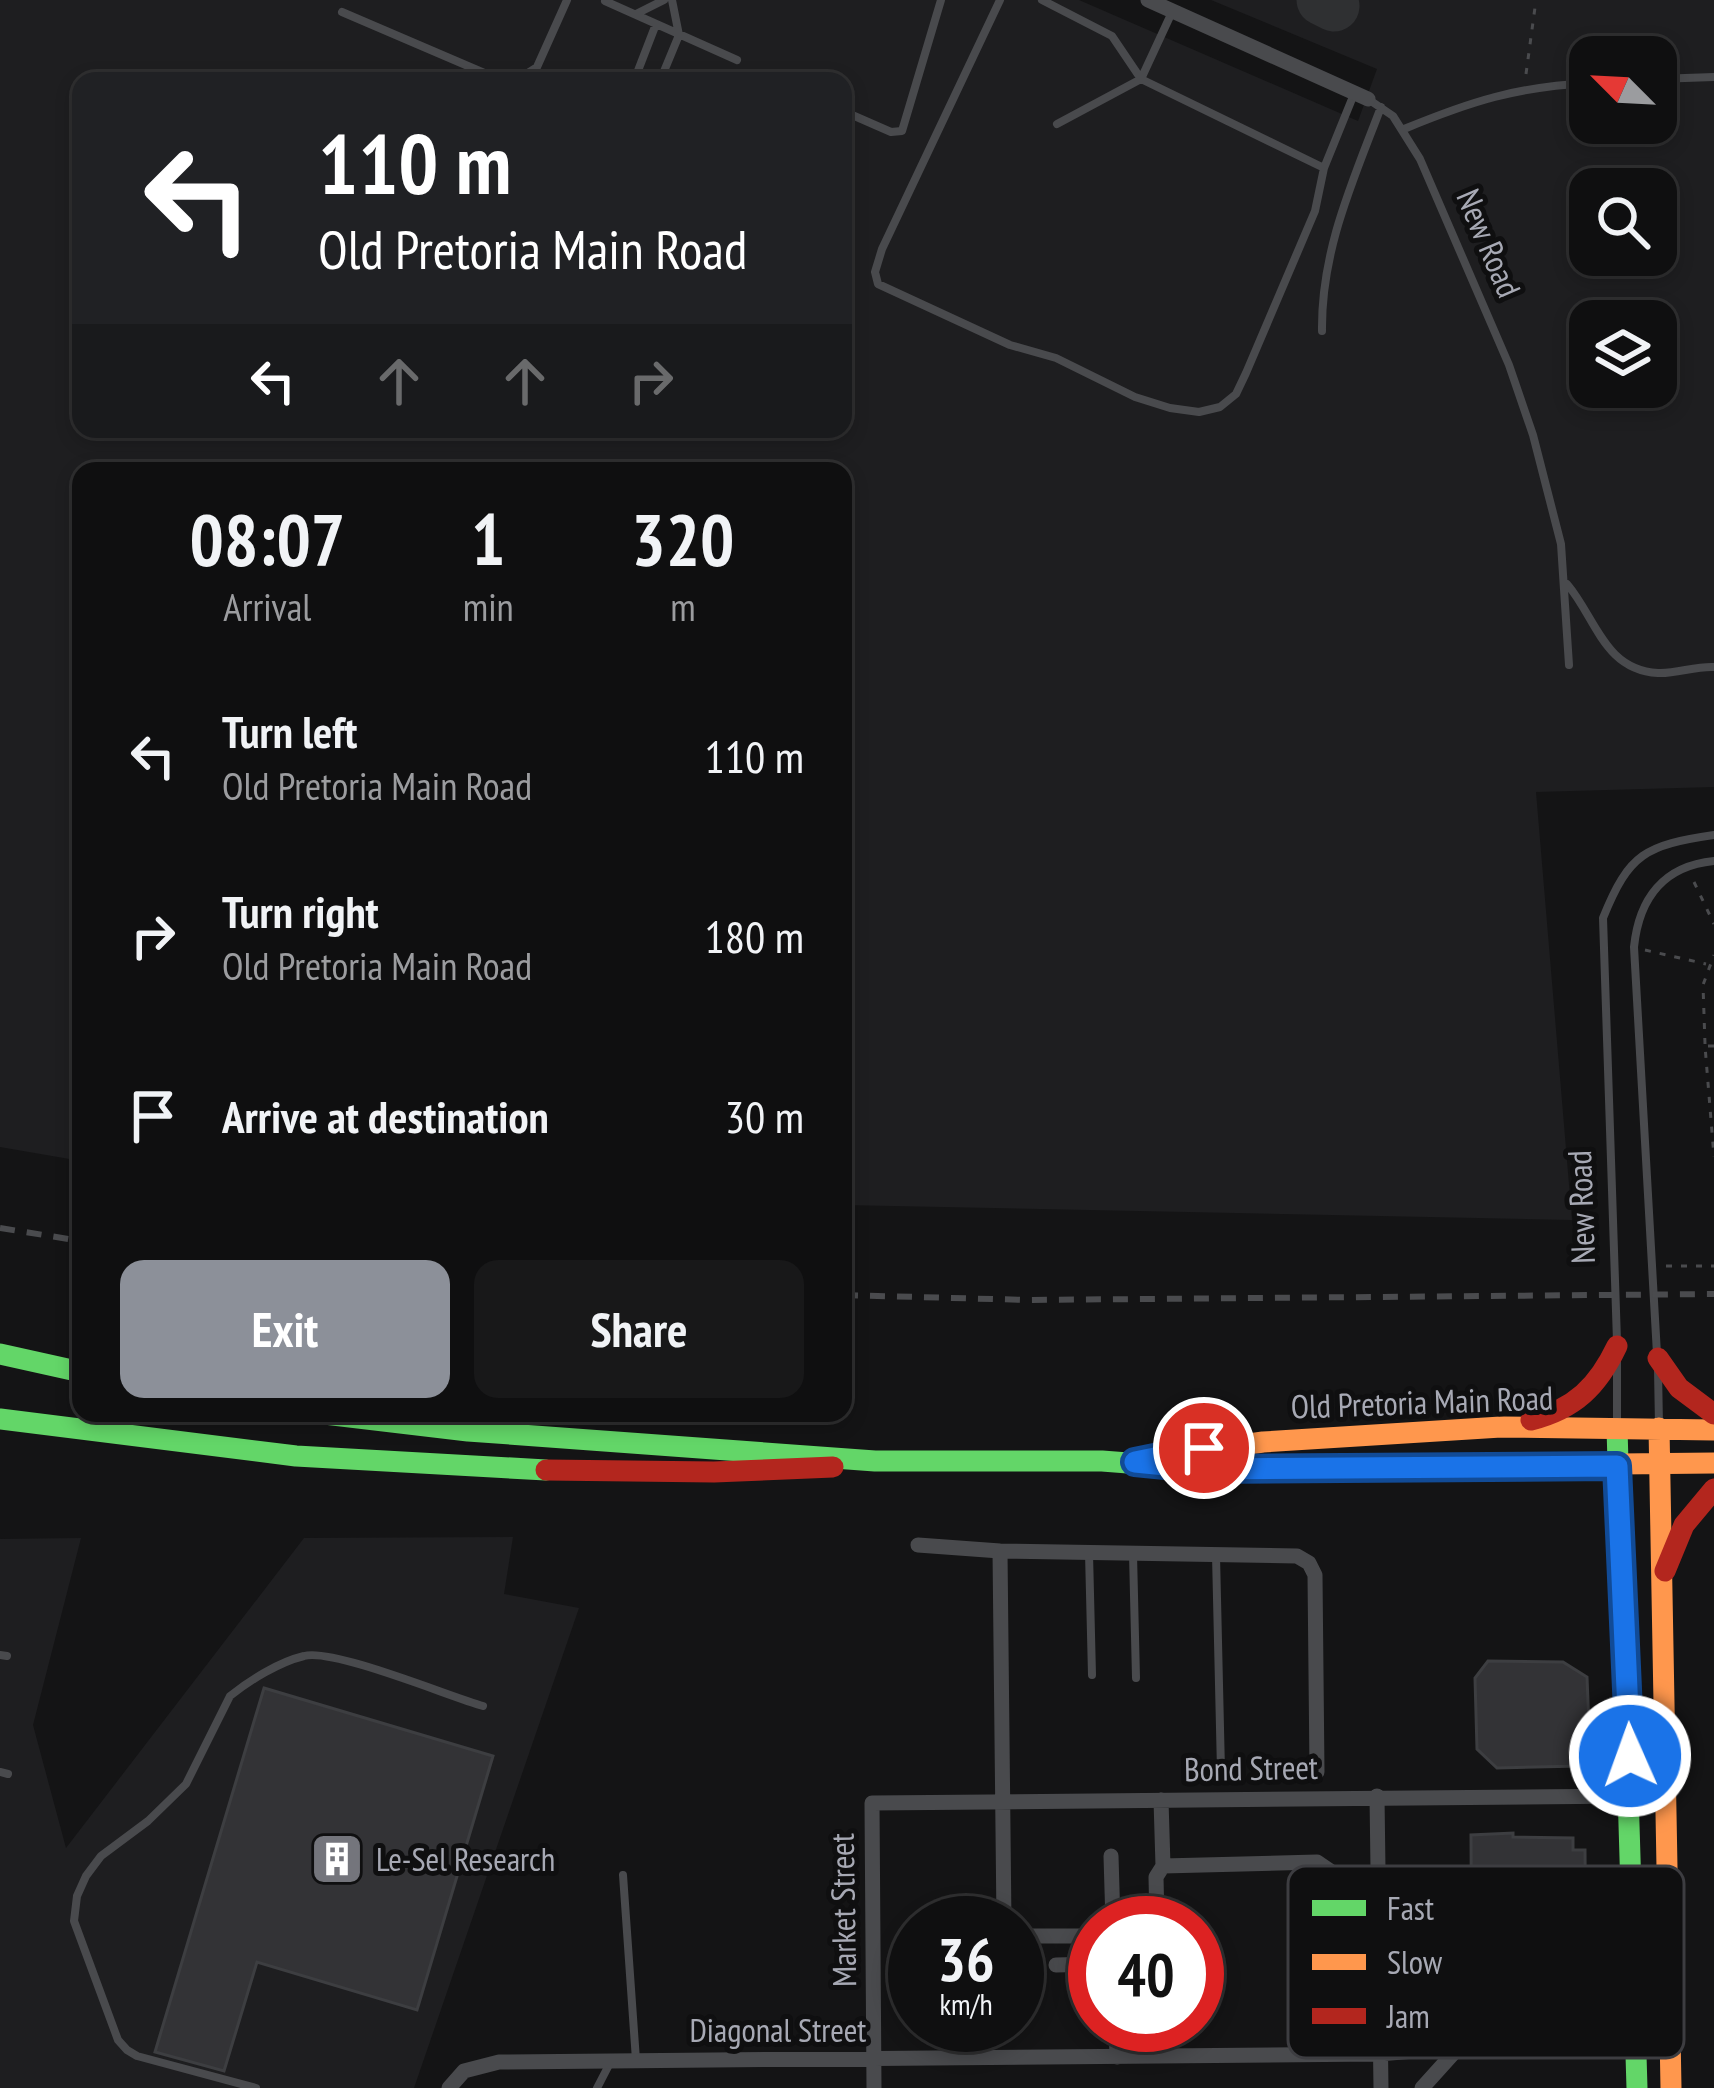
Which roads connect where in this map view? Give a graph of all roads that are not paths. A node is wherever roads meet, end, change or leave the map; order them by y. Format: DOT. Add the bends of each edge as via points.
graph roads {
  1 [pos="567,0"];
  2 [pos="668,0"];
  3 [pos="941,0"];
  4 [pos="1000,0"];
  5 [pos="1042,0"];
  6 [pos="1148,0"];
  7 [pos="605,1"];
  8 [pos="1173,10"];
  9 [pos="342,12"];
  10 [pos="635,14"];
  11 [pos="656,24"];
  12 [pos="680,34"];
  13 [pos="737,60"];
  14 [pos="481,72"];
  15 [pos="529,72"];
  16 [pos="637,72"];
  17 [pos="664,72"];
  18 [pos="1714,76"];
  19 [pos="1677,78"];
  20 [pos="1142,79"];
  21 [pos="1569,84"];
  22 [pos="1368,100"];
  23 [pos="852,115"];
  24 [pos="1057,124"];
  25 [pos="1404,130"];
  26 [pos="1324,168"];
  27 [pos="1322,331"];
  28 [pos="1565,583"];
  29 [pos="1569,665"];
  30 [pos="1714,667"];
  31 [pos="1714,835"];
  32 [pos="1714,861"];
  33 [pos="1617,1346"];
  34 [pos="0,1354"];
  35 [pos="1658,1358"];
  36 [pos="72,1370"];
  37 [pos="1714,1414"];
  38 [pos="0,1419"];
  39 [pos="392,1422"];
  40 [pos="1501,1427"];
  41 [pos="1659,1428"];
  42 [pos="1617,1429"];
  43 [pos="1714,1430"];
  44 [pos="875,1461"];
  45 [pos="1135,1462"];
  46 [pos="1714,1463"];
  47 [pos="1659,1465"];
  48 [pos="1617,1466"];
  49 [pos="1714,1489"];
  50 [pos="918,1545"];
  51 [pos="1000,1551"];
  52 [pos="1089,1552"];
  53 [pos="1133,1552"];
  54 [pos="1216,1554"];
  55 [pos="1659,1594"];
  56 [pos="1092,1675"];
  57 [pos="1136,1678"];
  58 [pos="483,1706"];
  59 [pos="1221,1772"];
  60 [pos="1317,1772"];
  61 [pos="1377,1796"];
  62 [pos="1631,1796"];
  63 [pos="1162,1800"];
  64 [pos="872,1803"];
  65 [pos="1005,1803"];
  66 [pos="1112,1856"];
  67 [pos="1163,1866"];
  68 [pos="1326,1866"];
  69 [pos="1377,1866"];
  70 [pos="1632,1866"];
  71 [pos="1665,1866"];
  72 [pos="623,1875"];
  73 [pos="1004,1896"];
  74 [pos="1113,1896"];
  75 [pos="1156,1896"];
  76 [pos="1056,1965"];
  77 [pos="1068,1965"];
  78 [pos="1117,2052"];
  79 [pos="1288,2054"];
  80 [pos="1157,2055"];
  81 [pos="1117,2057"];
  82 [pos="1378,2058"];
  83 [pos="1449,2058"];
  84 [pos="1636,2058"];
  85 [pos="1670,2058"];
  86 [pos="873,2060"];
  87 [pos="611,2061"];
  88 [pos="636,2061"];
  89 [pos="256,2088"];
  90 [pos="449,2088"];
  91 [pos="597,2088"];
  92 [pos="874,2088"];
  93 [pos="1381,2088"];
  94 [pos="1422,2088"];
  95 [pos="1637,2088"];
  96 [pos="1671,2088"];
  1 -- 15 [label="lane"];
  2 -- 10 [label="lane"];
  2 -- 12 [label="lane"];
  3 -- 23 [label="lane" via="902,131"];
  4 -- 26 [label="lane" via="878,260 885,291 1153,404 1211,411 1228,403 1246,373 1315,211"];
  5 -- 20 [label="lane" via="1112,36"];
  6 -- 8 [label="street, New Road"];
  7 -- 10 [label="lane"];
  8 -- 20 [label="lane"];
  8 -- 22 [label="street, New Road"];
  9 -- 14 [label="lane"];
  10 -- 11 [label="lane"];
  11 -- 12 [label="lane"];
  11 -- 16 [label="lane"];
  12 -- 13 [label="lane"];
  12 -- 17 [label="lane"];
  18 -- 19 [label="lane"];
  20 -- 24 [label="lane"];
  20 -- 26 [label="lane"];
  21 -- 25 [label="lane" via="1524,87"];
  22 -- 25 [label="lane, New Road"];
  22 -- 26 [label="lane"];
  22 -- 27 [label="lane" via="1323,280"];
  25 -- 28 [label="lane, New Road" via="1534,435"];
  28 -- 29 [label="lane, New Road"];
  28 -- 30 [label="lane" via="1621,660 1658,674"];
  31 -- 33 [label="lane, New Road" via="1640,856 1618,879 1603,918"];
  32 -- 35 [label="lane, New Road" via="1687,865 1659,884 1637,916"];
  33 -- 40 [label="main road" via="1582,1402"];
  33 -- 42 [label="lane, New Road"];
  34 -- 36 [label="main road"];
  35 -- 37 [label="main road" via="1679,1388"];
  35 -- 41 [label="lane, New Road"];
  38 -- 44 [label="main road, Old Pretoria Main Road" via="236,1452 448,1468 776,1472"];
  39 -- 44 [label="main road, Old Pretoria Main Road"];
  40 -- 42 [label="main road, Old Pretoria Main Road"];
  40 -- 45 [label="main road, Old Pretoria Main Road" via="1263,1442"];
  41 -- 42 [label="main road, Old Pretoria Main Road"];
  41 -- 43 [label="main road, Old Pretoria Main Road"];
  41 -- 47 [label="main road"];
  42 -- 48 [label="main road"];
  44 -- 45 [label="main road, Old Pretoria Main Road"];
  45 -- 48 [label="main road, Old Pretoria Main Road" via="1206,1469"];
  46 -- 47 [label="main road, Old Pretoria Main Road"];
  47 -- 48 [label="main road, Old Pretoria Main Road"];
  47 -- 55 [label="main road"];
  48 -- 62 [label="main road"];
  49 -- 55 [label="main road" via="1684,1525"];
  50 -- 51 [label="street"];
  51 -- 52 [label="street"];
  51 -- 65 [label="street"];
  52 -- 53 [label="street"];
  52 -- 56 [label="lane"];
  53 -- 54 [label="street"];
  53 -- 57 [label="lane"];
  54 -- 59 [label="lane"];
  54 -- 60 [label="street" via="1297,1556 1316,1574"];
  55 -- 71 [label="main road"];
  58 -- 89 [label="lane" via="307,1655 230,1696 186,1784 86,1876 74,1921 118,2040 137,2056"];
  61 -- 62 [label="street, Bond Street"];
  61 -- 63 [label="street, Bond Street"];
  61 -- 69 [label="street"];
  62 -- 70 [label="main road"];
  63 -- 65 [label="street, Bond Street"];
  63 -- 67 [label="street"];
  64 -- 65 [label="street, Bond Street"];
  64 -- 86 [label="street, Market Street"];
  65 -- 73 [label="street"];
  66 -- 74 [label="street"];
  67 -- 68 [label="street"];
  67 -- 75 [label="street"];
  72 -- 88 [label="lane"];
  76 -- 77 [label="street"];
  78 -- 81 [label="street"];
  79 -- 80 [label="street, Diagonal Street"];
  80 -- 81 [label="street, Diagonal Street"];
  81 -- 86 [label="street, Diagonal Street"];
  82 -- 93 [label="street"];
  83 -- 94 [label="street"];
  84 -- 95 [label="main road"];
  85 -- 96 [label="main road"];
  86 -- 88 [label="street, Diagonal Street"];
  86 -- 92 [label="street, Market Street"];
  87 -- 88 [label="street, Diagonal Street"];
  87 -- 90 [label="street, Diagonal Street" via="499,2062 464,2071"];
  87 -- 91 [label="lane"];
}
